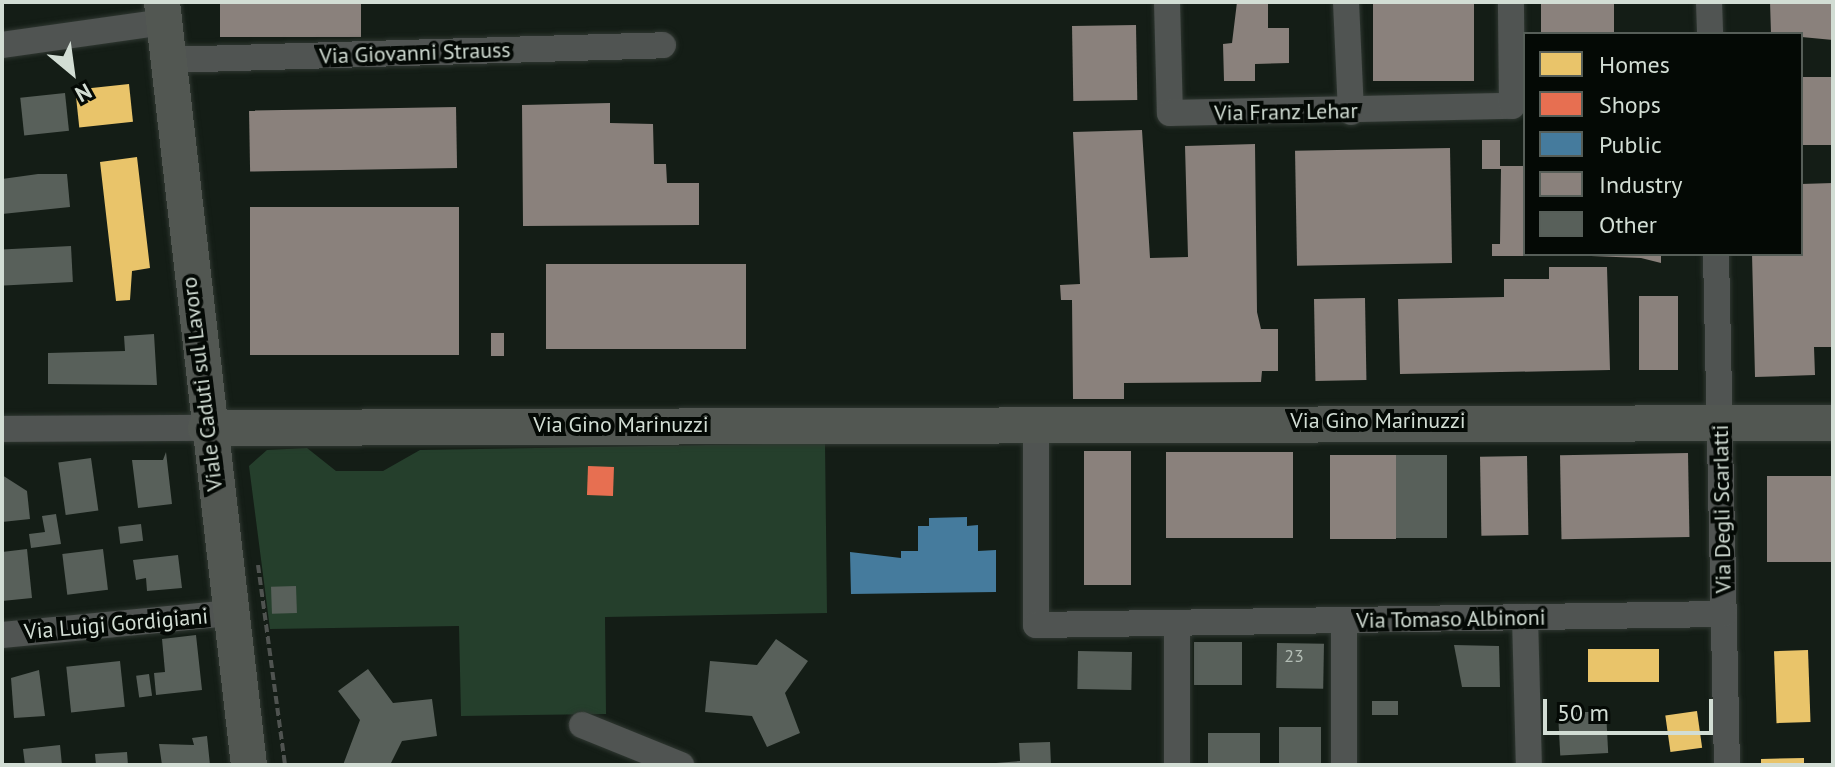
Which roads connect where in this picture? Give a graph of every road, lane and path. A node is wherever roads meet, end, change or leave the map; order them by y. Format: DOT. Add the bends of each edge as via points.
graph roads {
  1 [pos="1167,2"];
  2 [pos="1346,2"];
  3 [pos="1511,2"];
  4 [pos="1709,2"];
  5 [pos="163,12"];
  6 [pos="1710,32"];
  7 [pos="2,45"];
  8 [pos="663,45"];
  9 [pos="167,60"];
  10 [pos="1351,112"];
  11 [pos="1716,256"];
  12 [pos="1719,421"];
  13 [pos="1036,423"];
  14 [pos="1833,423"];
  15 [pos="206,428"];
  16 [pos="2,429"];
  17 [pos="229,613"];
  18 [pos="1724,614"];
  19 [pos="1525,617"];
  20 [pos="1344,621"];
  21 [pos="1177,624"];
  22 [pos="2,635"];
  23 [pos="582,725"];
  24 [pos="249,765"];
  25 [pos="681,765"];
  26 [pos="1177,765"];
  27 [pos="1344,765"];
  28 [pos="1529,765"];
  29 [pos="1727,765"];
  1 -- 10 [label="street, Via Franz Lehar" via="1170,113"];
  2 -- 10 [label="street"];
  3 -- 10 [label="street, Via Franz Lehar" via="1512,106"];
  4 -- 6 [label="street"];
  5 -- 7 [label="street"];
  5 -- 9 [label="street, Viale Caduti sul Lavoro"];
  8 -- 9 [label="street, Via Giovanni Strauss"];
  9 -- 15 [label="street, Viale Caduti sul Lavoro"];
  11 -- 12 [label="street, Via Degli Scarlatti"];
  12 -- 13 [label="street, Via Gino Marinuzzi"];
  12 -- 14 [label="street, Via Gino Marinuzzi"];
  12 -- 18 [label="street, Via Degli Scarlatti"];
  13 -- 15 [label="street, Via Gino Marinuzzi"];
  13 -- 21 [label="street, Via Tomaso Albinoni" via="1036,625"];
  15 -- 16 [label="street"];
  15 -- 17 [label="street, Viale Caduti sul Lavoro"];
  17 -- 22 [label="street, Via Luigi Gordigiani"];
  17 -- 24 [label="street, Viale Caduti sul Lavoro"];
  18 -- 19 [label="street, Via Tomaso Albinoni"];
  18 -- 29 [label="street, Via Degli Scarlatti"];
  19 -- 20 [label="street, Via Tomaso Albinoni"];
  19 -- 28 [label="street"];
  20 -- 21 [label="street, Via Tomaso Albinoni"];
  20 -- 27 [label="street"];
  21 -- 26 [label="street"];
  23 -- 25 [label="street"];
}
